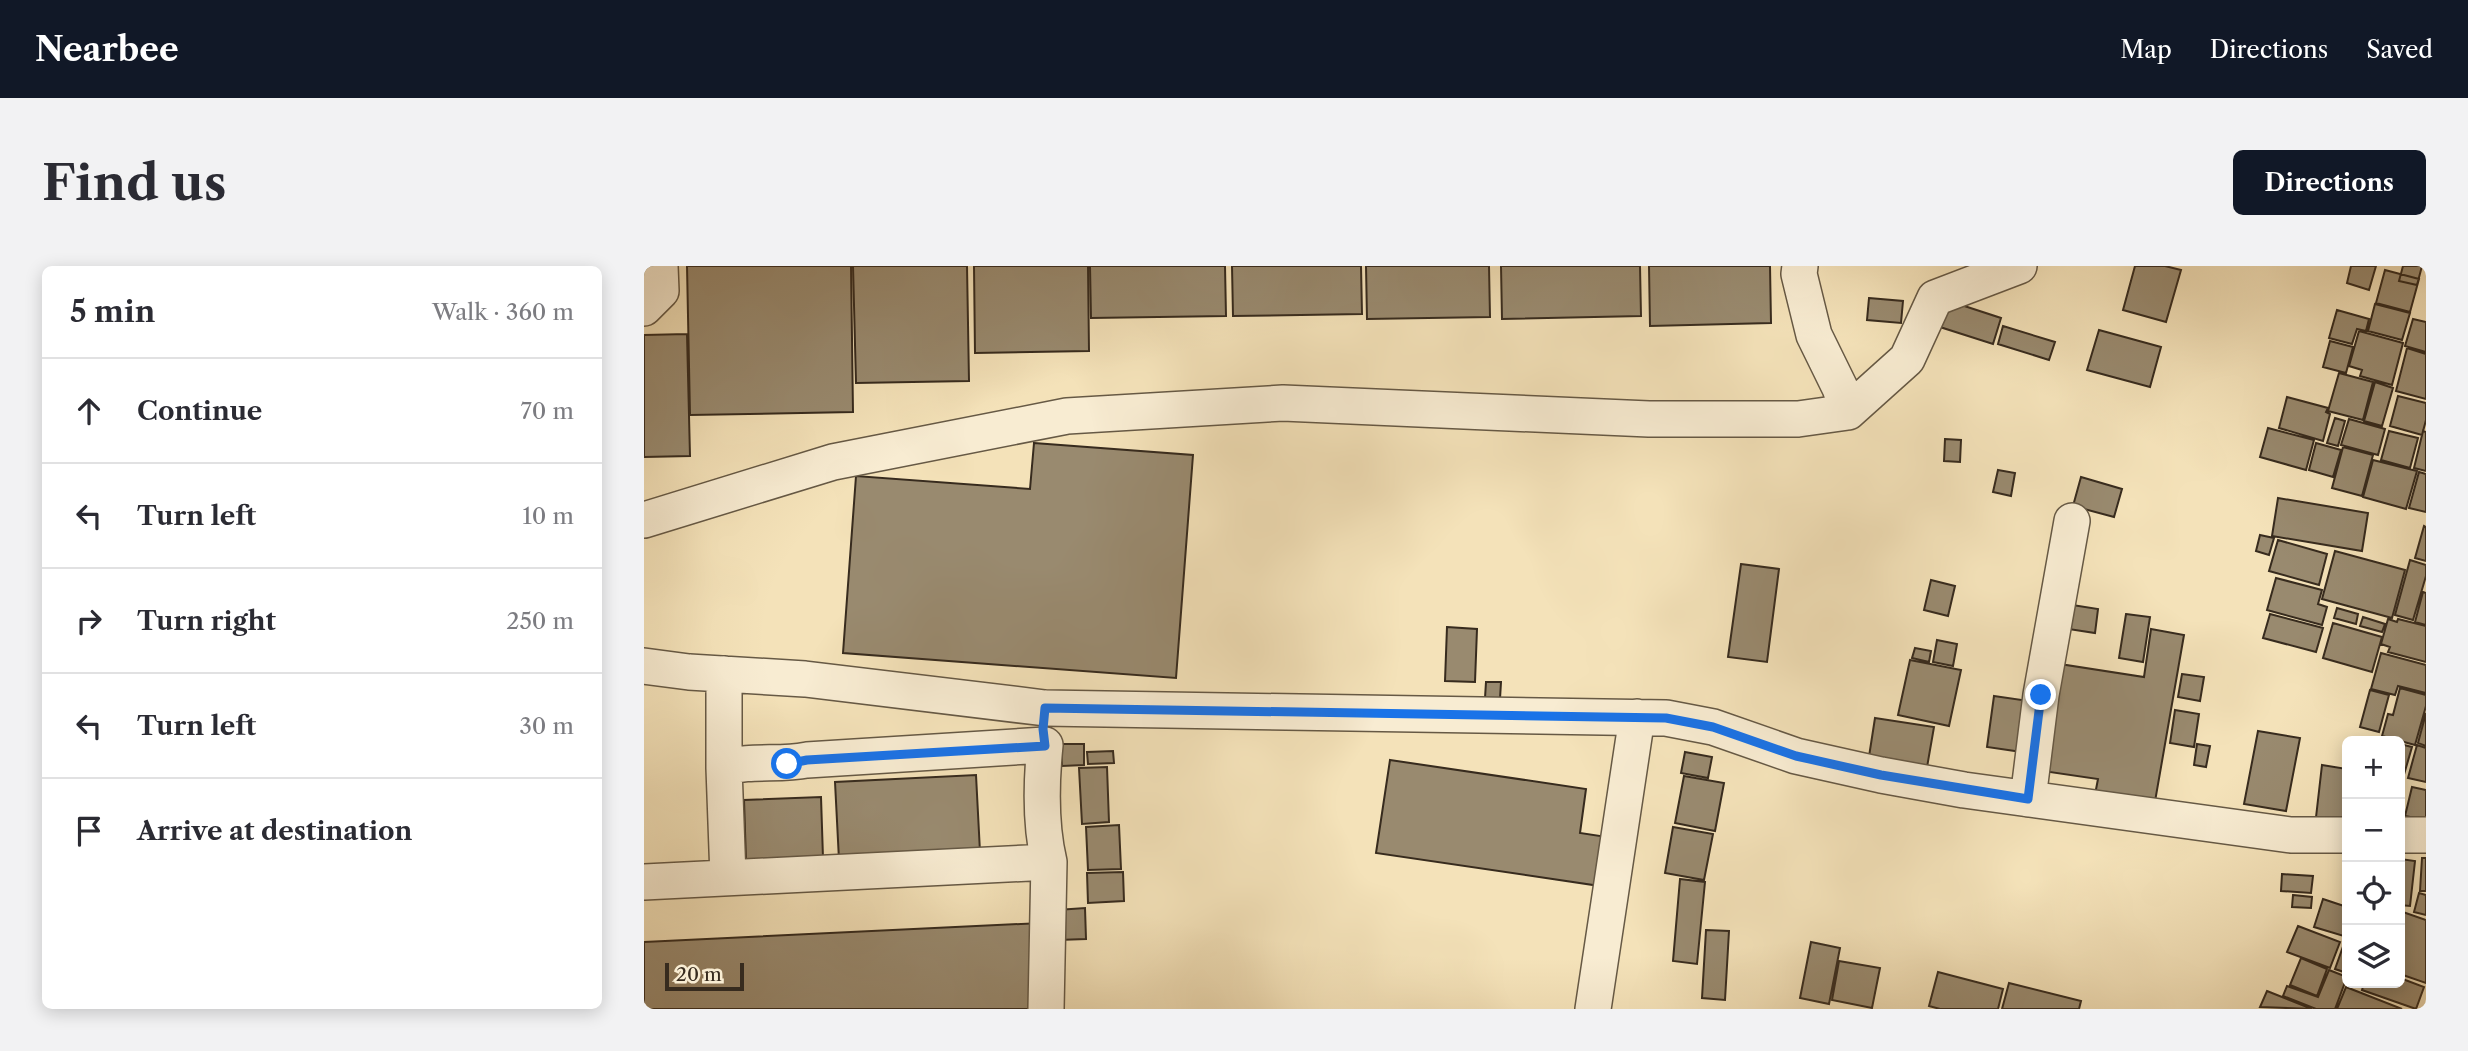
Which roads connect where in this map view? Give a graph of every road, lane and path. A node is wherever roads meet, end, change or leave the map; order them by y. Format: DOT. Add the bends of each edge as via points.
graph roads {
  1 [pos="660,266"];
  2 [pos="1800,266"];
  3 [pos="2018,266"];
  4 [pos="644,308"];
  5 [pos="1847,412"];
  6 [pos="644,520"];
  7 [pos="2072,520"];
  8 [pos="644,666"];
  9 [pos="724,674"];
  10 [pos="1045,708"];
  11 [pos="1637,718"];
  12 [pos="1045,746"];
  13 [pos="724,768"];
  14 [pos="2028,799"];
  15 [pos="2342,835"];
  16 [pos="2405,835"];
  17 [pos="2426,835"];
  18 [pos="1049,862"];
  19 [pos="728,877"];
  20 [pos="644,882"];
  21 [pos="1046,1009"];
  22 [pos="1593,1009"];
  1 -- 4 [label="street" via="661,291"];
  2 -- 5 [label="street" via="1814,335"];
  3 -- 5 [label="street" via="1935,298 1907,359"];
  5 -- 6 [label="street" via="1798,419 1649,419 1283,402 1067,416 833,462"];
  7 -- 14 [label="street"];
  8 -- 9 [label="street"];
  9 -- 10 [label="street" via="805,679"];
  9 -- 13 [label="street"];
  10 -- 11 [label="street"];
  10 -- 12 [label="street"];
  11 -- 14 [label="street" via="1713,727 1796,756"];
  11 -- 22 [label="street"];
  12 -- 13 [label="street" via="787,764 741,763"];
  12 -- 18 [label="street" via="1041,778"];
  13 -- 19 [label="street"];
  14 -- 15 [label="street" via="2291,835"];
  16 -- 17 [label="street"];
  18 -- 19 [label="street"];
  18 -- 21 [label="street"];
  19 -- 20 [label="street"];
}
